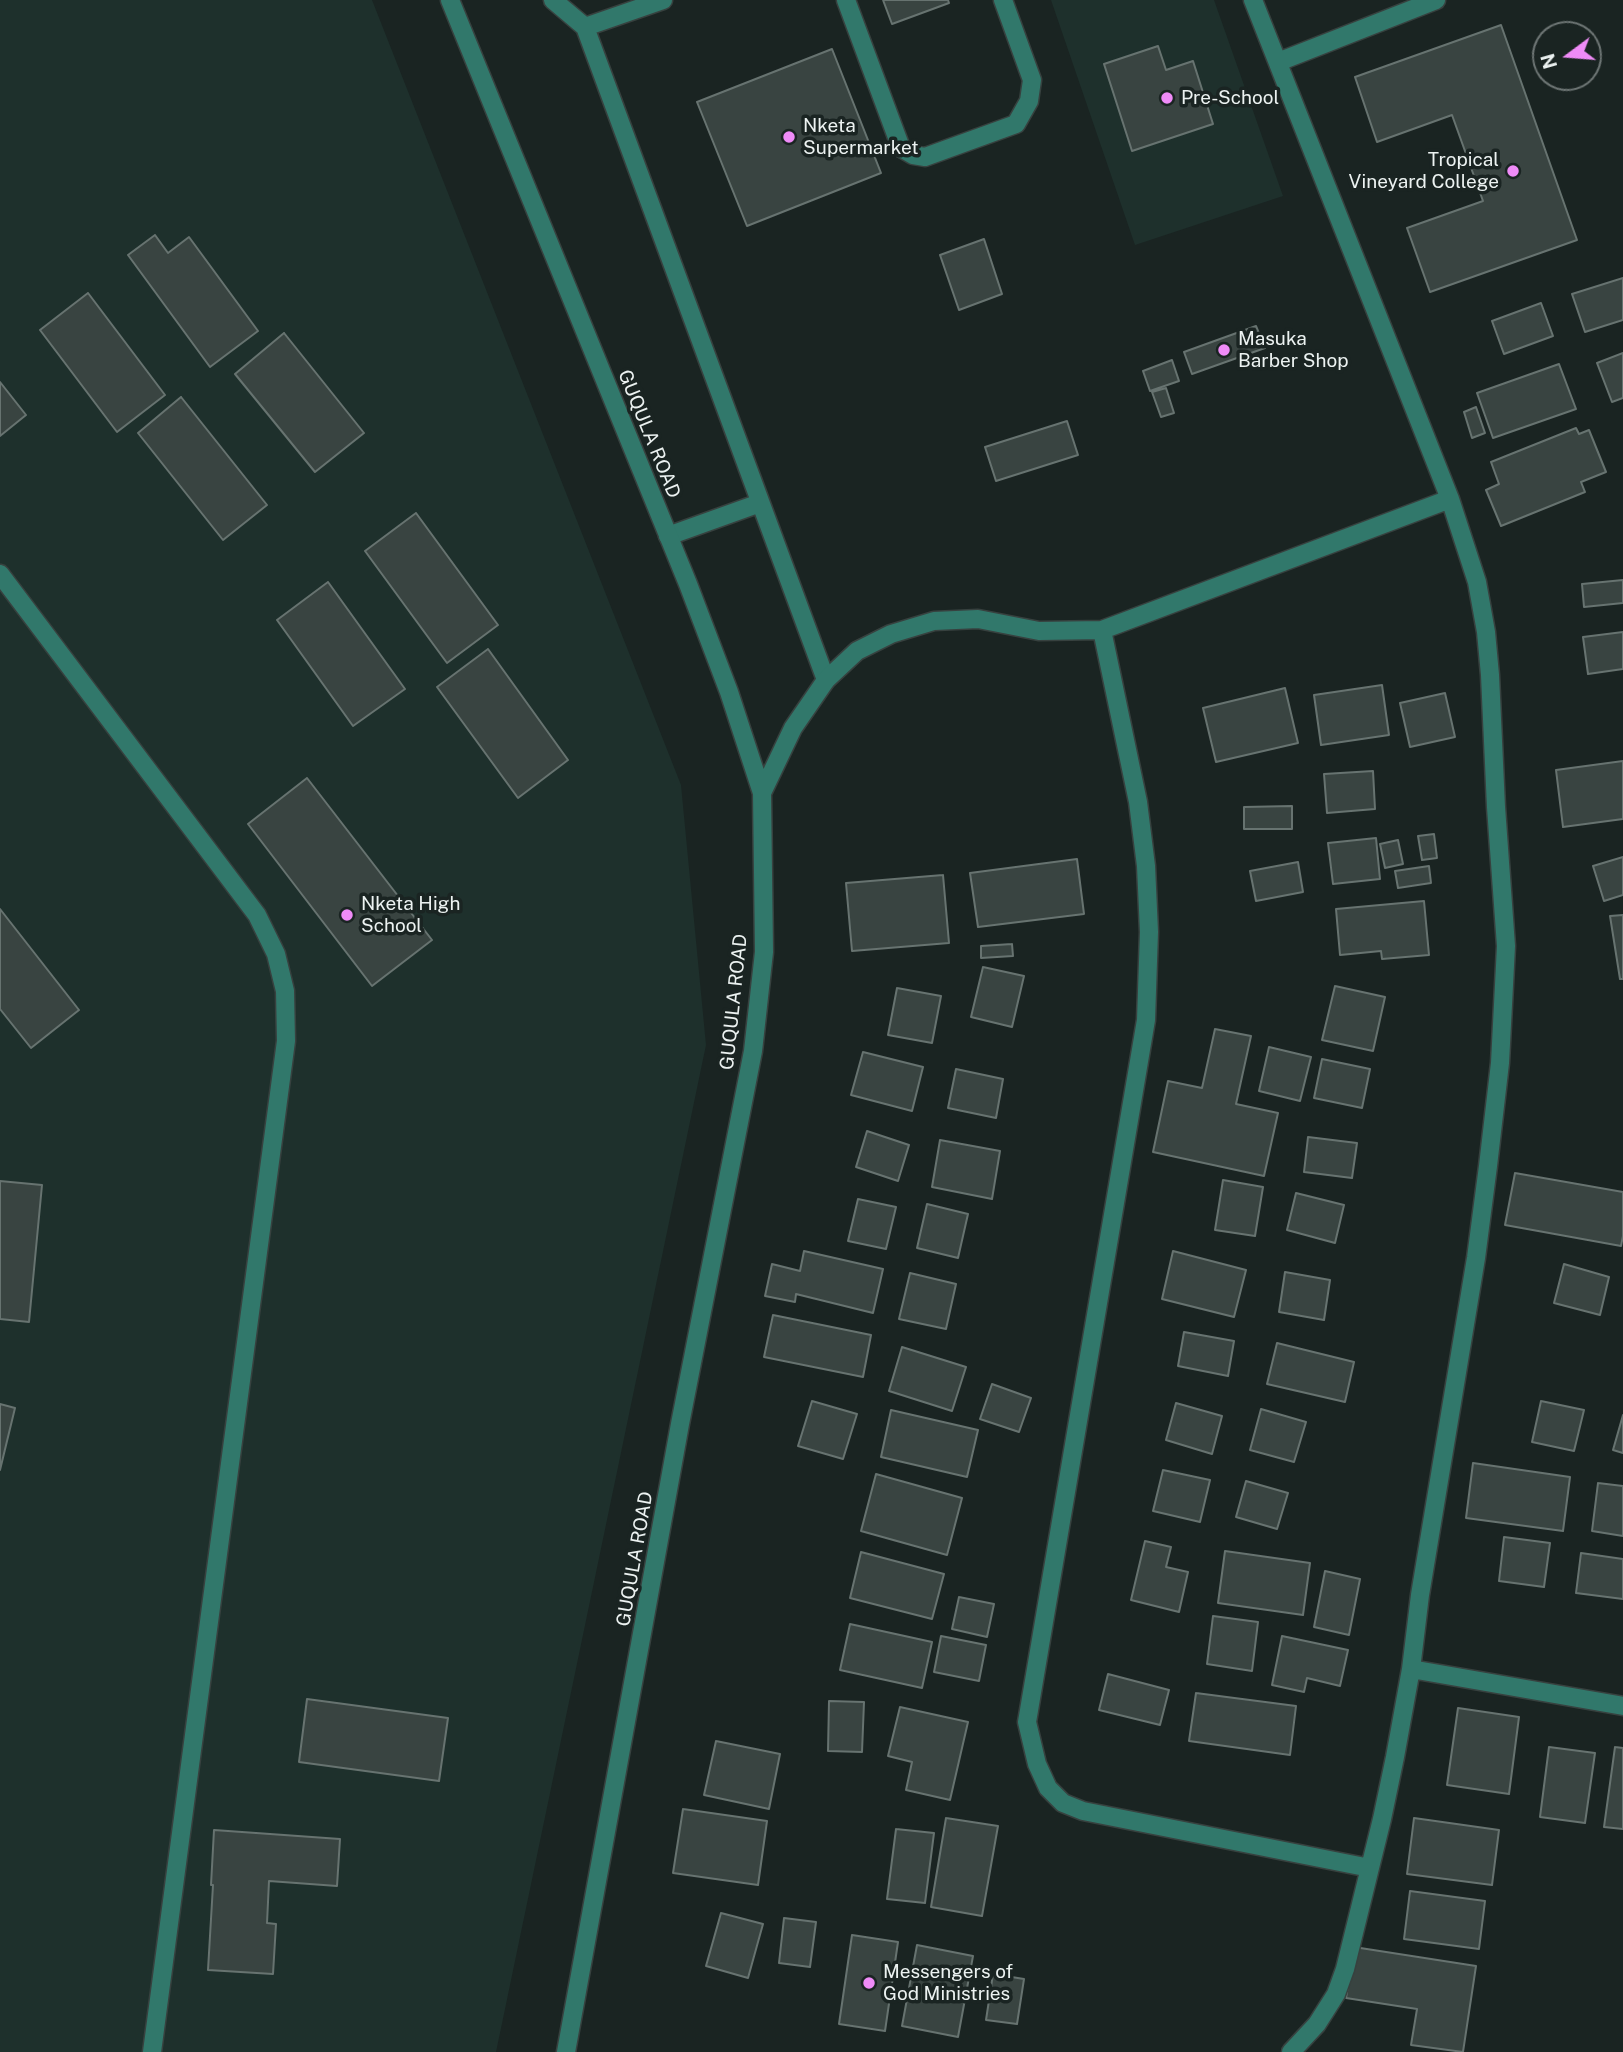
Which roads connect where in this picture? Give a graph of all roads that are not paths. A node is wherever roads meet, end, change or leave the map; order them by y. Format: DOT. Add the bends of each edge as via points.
graph roads {
  1 [pos="450,0"];
  2 [pos="553,0"];
  3 [pos="663,0"];
  4 [pos="846,0"];
  5 [pos="1003,0"];
  6 [pos="1252,0"];
  7 [pos="1436,0"];
  8 [pos="585,27"];
  9 [pos="1278,62"];
  10 [pos="1450,499"];
  11 [pos="760,503"];
  12 [pos="668,536"];
  13 [pos="0,573"];
  14 [pos="1102,630"];
  15 [pos="826,680"];
  16 [pos="762,793"];
  17 [pos="1411,1669"];
  18 [pos="1623,1706"];
  19 [pos="1370,1868"];
  20 [pos="152,2052"];
  21 [pos="566,2052"];
  22 [pos="1291,2052"];
  1 -- 12 [label="street, GUQULA ROAD"];
  2 -- 8 [label="street"];
  3 -- 8 [label="street"];
  4 -- 5 [label="street" via="901,148 925,157 1016,124 1029,101 1032,80"];
  6 -- 9 [label="street"];
  7 -- 9 [label="street"];
  8 -- 11 [label="street"];
  9 -- 10 [label="street"];
  10 -- 14 [label="street"];
  10 -- 17 [label="street" via="1477,582 1486,632 1506,946 1500,1063 1476,1258"];
  11 -- 12 [label="street"];
  11 -- 15 [label="street"];
  12 -- 16 [label="street, GUQULA ROAD" via="729,692"];
  13 -- 20 [label="street" via="257,915 276,954 285,991 286,1041"];
  14 -- 15 [label="street" via="1040,631 978,619 934,621 857,650"];
  14 -- 19 [label="street" via="1138,802 1146,866 1146,1020 1027,1722 1037,1764 1048,1788 1063,1803 1083,1811"];
  15 -- 16 [label="street" via="793,728"];
  16 -- 21 [label="street, GUQULA ROAD" via="764,951 752,1051"];
  17 -- 18 [label="street"];
  17 -- 19 [label="street"];
  19 -- 22 [label="street" via="1336,1994 1318,2024"];
}
